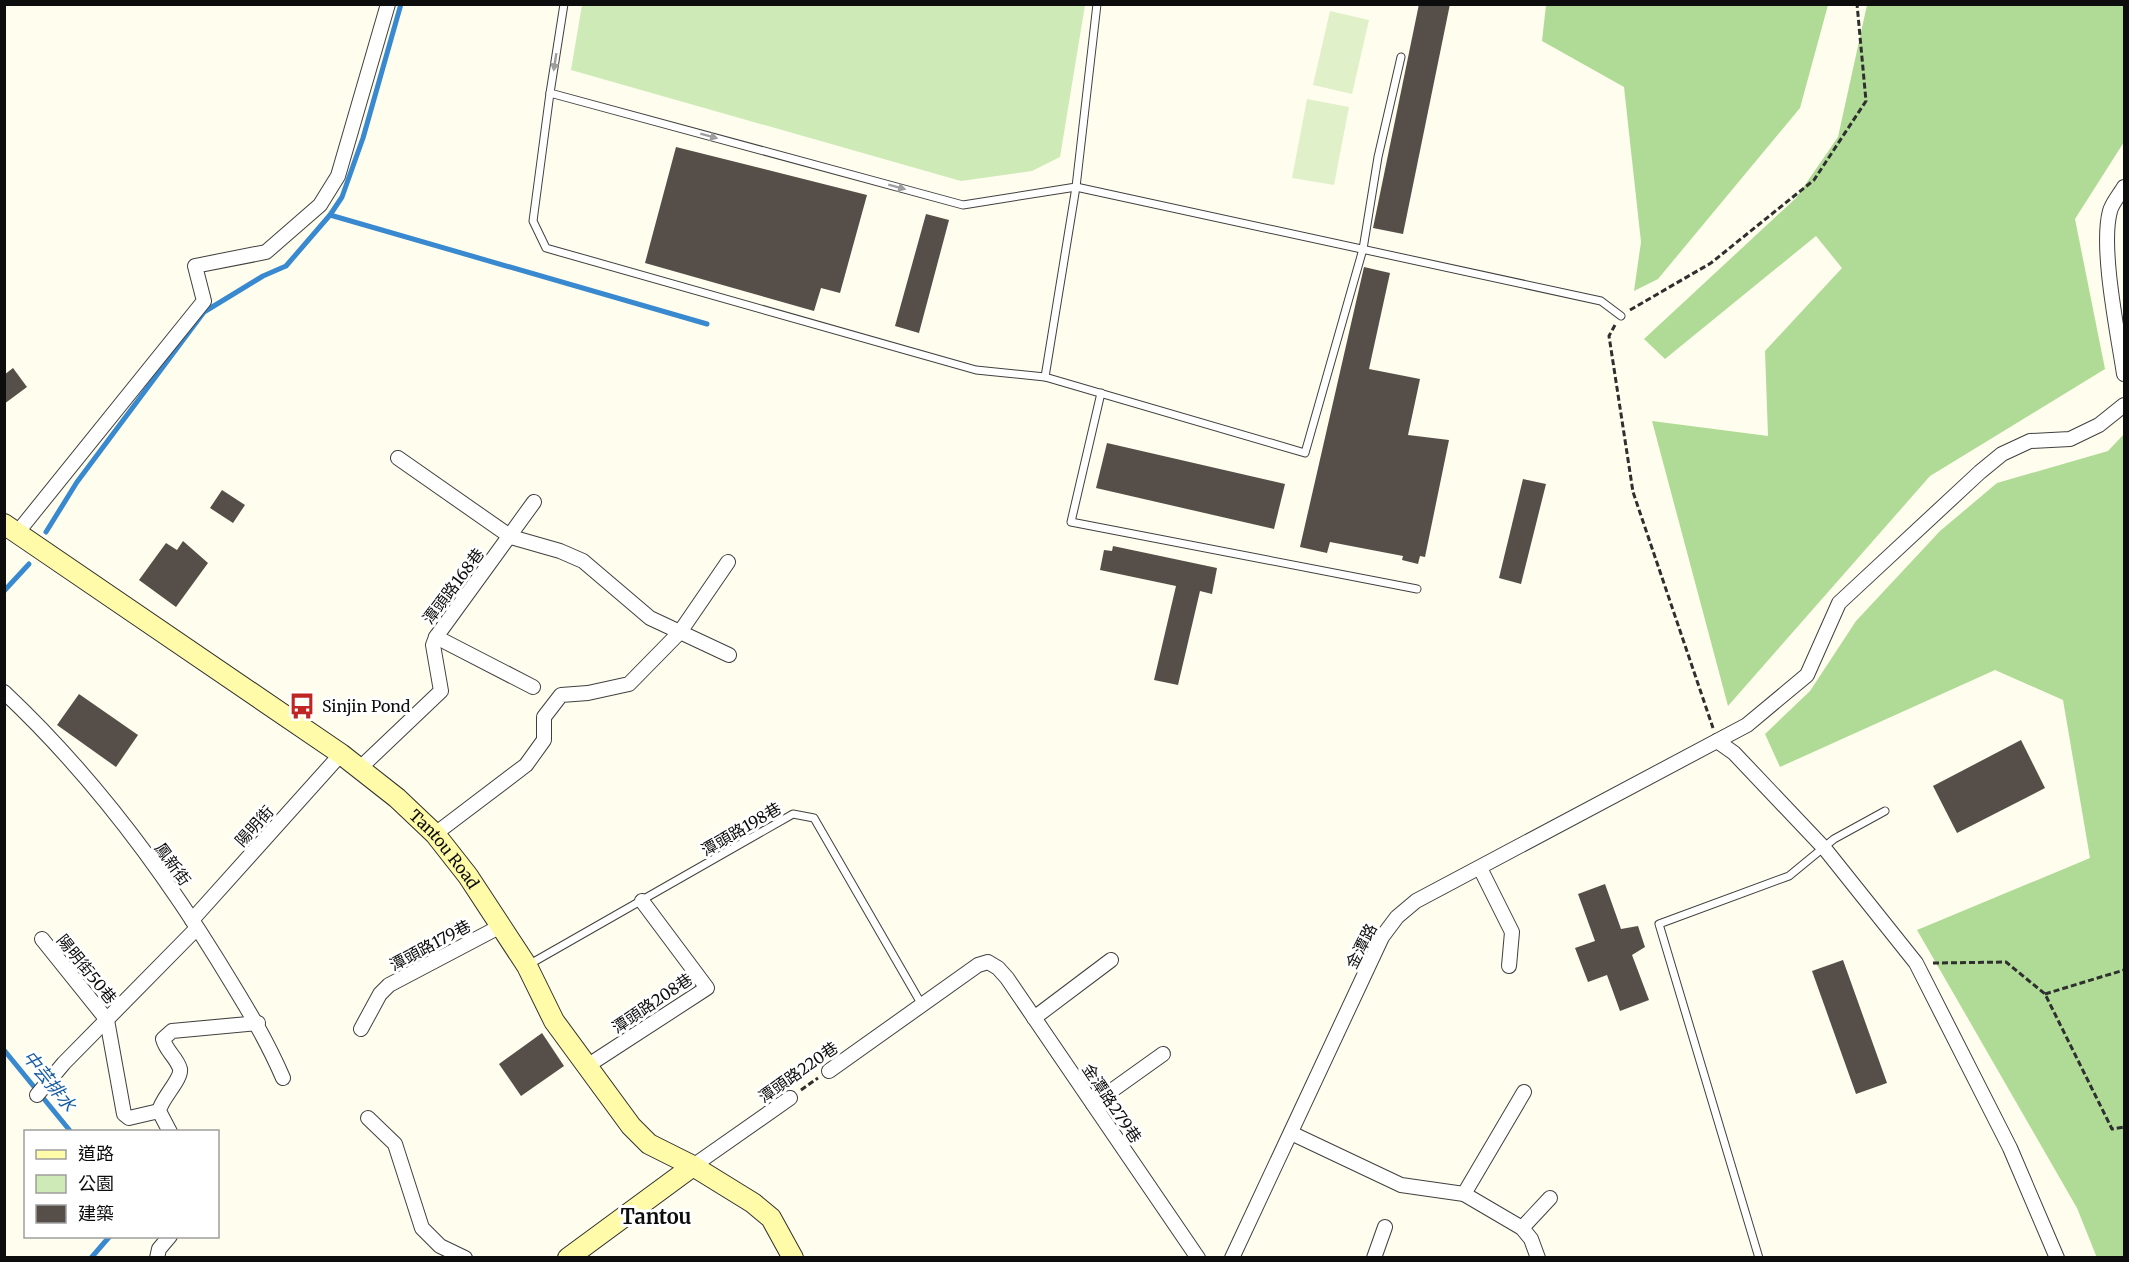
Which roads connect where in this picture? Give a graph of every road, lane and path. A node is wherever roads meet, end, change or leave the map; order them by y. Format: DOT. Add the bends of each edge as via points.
graph roads {
  1 [pos="388,4"];
  2 [pos="564,4"];
  3 [pos="1097,4"];
  4 [pos="1857,4"];
  5 [pos="1401,57"];
  6 [pos="550,93"];
  7 [pos="1076,187"];
  8 [pos="2124,187"];
  9 [pos="1363,249"];
  10 [pos="1621,316"];
  11 [pos="2124,374"];
  12 [pos="1045,377"];
  13 [pos="1101,393"];
  14 [pos="2124,405"];
  15 [pos="398,458"];
  16 [pos="534,502"];
  17 [pos="11,528"];
  18 [pos="511,537"];
  19 [pos="728,562"];
  20 [pos="1418,589"];
  21 [pos="680,632"];
  22 [pos="436,637"];
  23 [pos="729,656"];
  24 [pos="532,687"];
  25 [pos="4,692"];
  26 [pos="1717,741"];
  27 [pos="341,754"];
  28 [pos="360,768"];
  29 [pos="1885,811"];
  30 [pos="435,834"];
  31 [pos="1826,849"];
  32 [pos="1480,868"];
  33 [pos="642,901"];
  34 [pos="195,924"];
  35 [pos="501,926"];
  36 [pos="42,939"];
  37 [pos="1111,960"];
  38 [pos="1916,963"];
  39 [pos="527,966"];
  40 [pos="1509,966"];
  41 [pos="998,968"];
  42 [pos="2124,970"];
  43 [pos="2045,994"];
  44 [pos="922,1005"];
  45 [pos="1034,1018"];
  46 [pos="107,1020"];
  47 [pos="258,1023"];
  48 [pos="361,1029"];
  49 [pos="1162,1053"];
  50 [pos="587,1066"];
  51 [pos="829,1071"];
  52 [pos="283,1078"];
  53 [pos="1524,1092"];
  54 [pos="37,1095"];
  55 [pos="790,1098"];
  56 [pos="1093,1104"];
  57 [pos="159,1112"];
  58 [pos="368,1118"];
  59 [pos="2124,1127"];
  60 [pos="169,1130"];
  61 [pos="1291,1133"];
  62 [pos="693,1166"];
  63 [pos="1464,1194"];
  64 [pos="1550,1197"];
  65 [pos="1385,1227"];
  66 [pos="1522,1228"];
  67 [pos="168,1238"];
  68 [pos="157,1257"];
  69 [pos="465,1257"];
  70 [pos="567,1257"];
  71 [pos="793,1257"];
  72 [pos="1198,1257"];
  73 [pos="1232,1257"];
  74 [pos="1374,1257"];
  75 [pos="1538,1257"];
  76 [pos="1759,1257"];
  77 [pos="2057,1257"];
  1 -- 17 [label="street" via="338,176 320,205 266,252 195,266 204,301"];
  2 -- 6 [label="lane, one-way"];
  3 -- 7 [label="lane"];
  4 -- 10 [label="path" via="1866,101 1814,180 1711,263"];
  5 -- 9 [label="lane" via="1378,157"];
  6 -- 7 [label="lane, one-way" via="963,205"];
  6 -- 12 [label="lane" via="533,221 546,248 976,370"];
  7 -- 9 [label="lane"];
  7 -- 12 [label="lane"];
  8 -- 11 [label="street" via="2110,209 2108,228"];
  9 -- 10 [label="lane" via="1601,301"];
  9 -- 13 [label="lane" via="1305,453"];
  10 -- 26 [label="path" via="1609,336 1633,492"];
  12 -- 13 [label="lane"];
  13 -- 20 [label="lane" via="1071,522"];
  14 -- 26 [label="street, 金潭路" via="2099,425 2070,439 2030,441 1995,460 1839,603 1807,675 1747,725"];
  15 -- 18 [label="street"];
  16 -- 18 [label="street, 潭頭路168巷"];
  17 -- 27 [label="street, Tantou Road"];
  18 -- 21 [label="street" via="560,550 583,561 650,618"];
  18 -- 22 [label="street, 潭頭路168巷"];
  19 -- 21 [label="street"];
  21 -- 23 [label="street"];
  21 -- 30 [label="street" via="629,684 561,695 544,717 544,740 526,765"];
  22 -- 24 [label="street"];
  22 -- 28 [label="street, 潭頭路168巷" via="433,645 441,691"];
  25 -- 34 [label="street, 鳳新街" via="113,810"];
  26 -- 31 [label="street" via="1734,753"];
  26 -- 32 [label="street, 金潭路"];
  27 -- 28 [label="street, Tantou Road"];
  27 -- 34 [label="street, 陽明街"];
  28 -- 30 [label="street, Tantou Road"];
  29 -- 31 [label="lane" via="1834,839"];
  30 -- 35 [label="street, Tantou Road"];
  31 -- 38 [label="street"];
  31 -- 76 [label="lane" via="1789,876 1659,924"];
  32 -- 40 [label="street" via="1512,932"];
  32 -- 61 [label="street, 金潭路" via="1416,901 1382,937"];
  33 -- 39 [label="lane, 潭頭路198巷"];
  33 -- 44 [label="lane, 潭頭路198巷" via="793,814 814,818"];
  33 -- 50 [label="street, 潭頭路208巷" via="707,988"];
  34 -- 46 [label="street, 陽明街"];
  34 -- 47 [label="street, 鳳新街"];
  35 -- 39 [label="street, Tantou Road"];
  35 -- 48 [label="street, 潭頭路179巷" via="389,985"];
  36 -- 46 [label="street, 陽明街50巷"];
  37 -- 45 [label="street"];
  38 -- 43 [label="path" via="2006,962"];
  38 -- 77 [label="street" via="2010,1148"];
  39 -- 50 [label="street, Tantou Road" via="554,1021"];
  41 -- 44 [label="street, 潭頭路220巷" via="988,962 978,964"];
  41 -- 45 [label="street, 金潭路279巷"];
  42 -- 43 [label="path"];
  43 -- 59 [label="path" via="2112,1129"];
  44 -- 51 [label="street, 潭頭路220巷"];
  45 -- 56 [label="street, 金潭路279巷"];
  46 -- 54 [label="street, 陽明街"];
  46 -- 57 [label="street" via="124,1114 129,1118"];
  47 -- 52 [label="street, 鳳新街"];
  47 -- 57 [label="street" via="166,1034 166,1048 180,1067 180,1074"];
  49 -- 56 [label="street"];
  50 -- 62 [label="street, Tantou Road" via="631,1126 650,1144"];
  51 -- 55 [label="path, 潭頭路220巷"];
  53 -- 63 [label="street"];
  55 -- 62 [label="street, 潭頭路220巷"];
  56 -- 72 [label="street, 金潭路279巷"];
  57 -- 60 [label="street"];
  58 -- 69 [label="street" via="395,1144 422,1228 440,1246"];
  61 -- 63 [label="street" via="1401,1185"];
  61 -- 73 [label="street, 金潭路"];
  62 -- 70 [label="street"];
  62 -- 71 [label="street, Tantou Road" via="771,1218"];
  63 -- 66 [label="street"];
  64 -- 66 [label="street"];
  65 -- 74 [label="street"];
  66 -- 75 [label="street" via="1532,1239"];
  67 -- 68 [label="street"];
}
